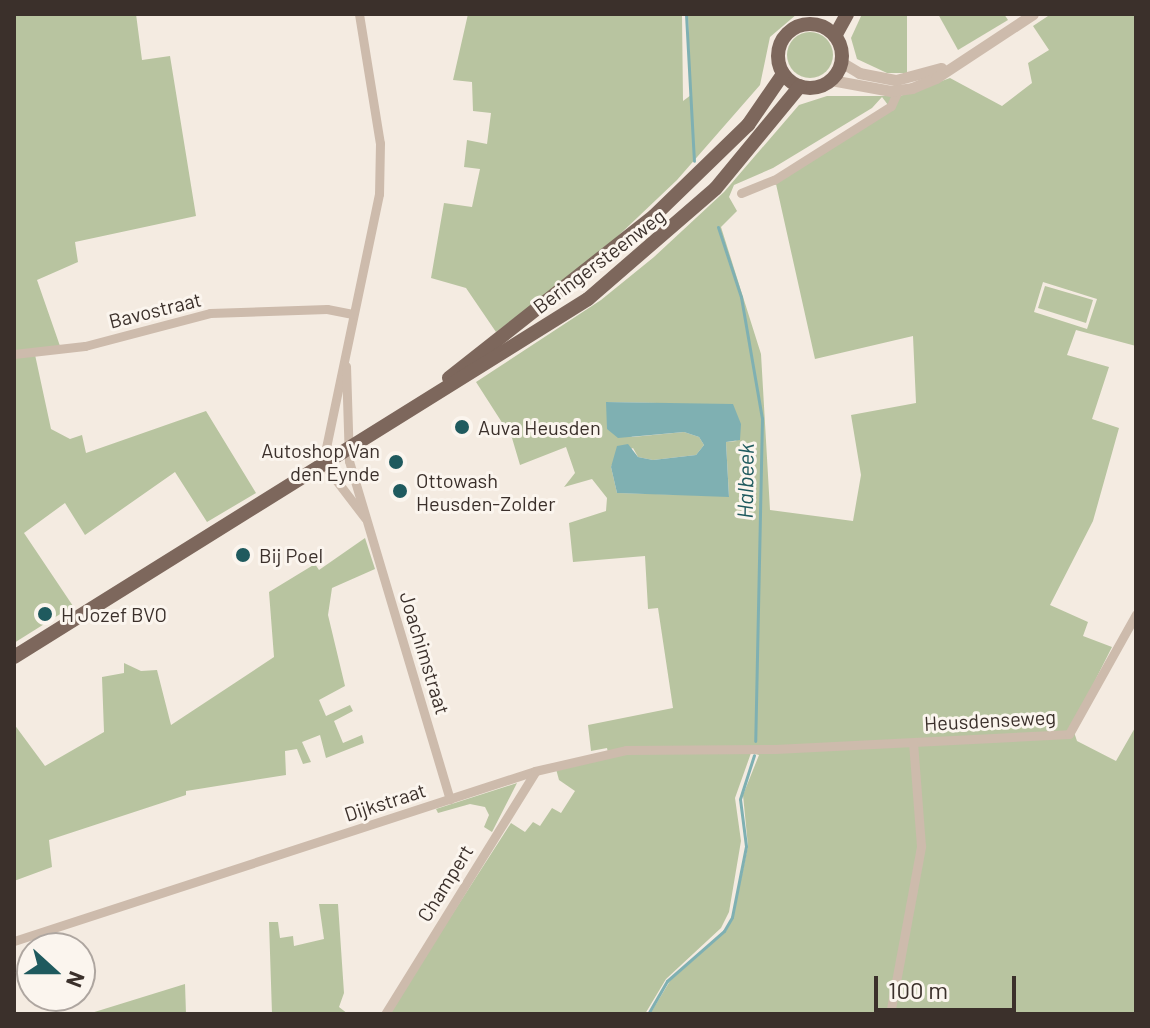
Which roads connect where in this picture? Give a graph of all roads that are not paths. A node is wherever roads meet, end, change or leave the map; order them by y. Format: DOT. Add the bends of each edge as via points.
graph roads {
  1 [pos="359,14"];
  2 [pos="832,14"];
  3 [pos="847,14"];
  4 [pos="1033,14"];
  5 [pos="821,26"];
  6 [pos="835,36"];
  7 [pos="960,60"];
  8 [pos="841,62"];
  9 [pos="783,74"];
  10 [pos="831,80"];
  11 [pos="800,86"];
  12 [pos="898,90"];
  13 [pos="753,130"];
  14 [pos="741,193"];
  15 [pos="353,314"];
  16 [pos="346,352"];
  17 [pos="14,354"];
  18 [pos="400,416"];
  19 [pos="348,447"];
  20 [pos="323,463"];
  21 [pos="365,518"];
  22 [pos="1136,614"];
  23 [pos="14,657"];
  24 [pos="913,742"];
  25 [pos="775,749"];
  26 [pos="535,771"];
  27 [pos="450,799"];
  28 [pos="14,941"];
  29 [pos="385,1014"];
  30 [pos="890,1014"];
  1 -- 15 [label="street" via="380,168 374,224"];
  2 -- 5 [label="main road"];
  3 -- 6 [label="main road"];
  4 -- 7 [label="street"];
  5 -- 6 [label="main road"];
  5 -- 9 [label="main road" via="801,25 785,36 778,55"];
  6 -- 8 [label="main road"];
  7 -- 8 [label="street" via="896,80 859,73"];
  7 -- 12 [label="street" via="936,78"];
  8 -- 10 [label="main road"];
  9 -- 11 [label="main road"];
  9 -- 13 [label="main road"];
  10 -- 11 [label="main road"];
  10 -- 12 [label="street"];
  11 -- 13 [label="main road"];
  12 -- 14 [label="street" via="891,106 774,180"];
  13 -- 18 [label="main road, Beringersteenweg" via="612,254"];
  13 -- 18 [label="main road, Beringersteenweg" via="716,188 645,255 551,325"];
  15 -- 16 [label="street"];
  15 -- 17 [label="street, Bavostraat" via="327,309 210,313 85,346"];
  16 -- 19 [label="street, Joachimstraat"];
  16 -- 20 [label="street"];
  18 -- 19 [label="main road, Beringersteenweg"];
  19 -- 20 [label="main road, Beringersteenweg"];
  19 -- 21 [label="street, Joachimstraat"];
  20 -- 21 [label="street, Joachimstraat"];
  20 -- 23 [label="main road, Beringersteenweg"];
  21 -- 27 [label="street, Joachimstraat"];
  22 -- 24 [label="street, Heusdenseweg" via="1069,734"];
  24 -- 25 [label="street, Heusdenseweg"];
  24 -- 30 [label="street" via="921,846"];
  25 -- 26 [label="street, Dijkstraat" via="626,750"];
  26 -- 27 [label="street, Dijkstraat"];
  26 -- 29 [label="street, Champert"];
  27 -- 28 [label="street, Dijkstraat"];
}
